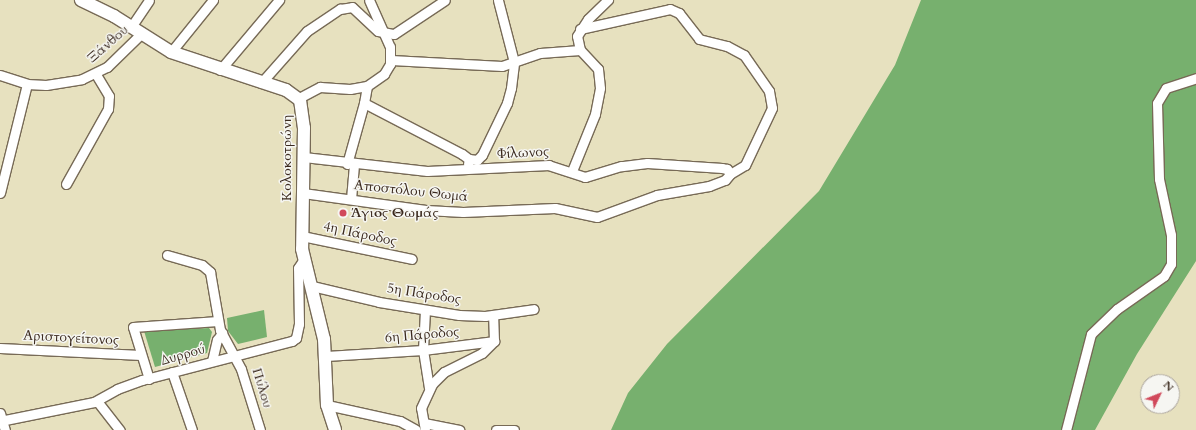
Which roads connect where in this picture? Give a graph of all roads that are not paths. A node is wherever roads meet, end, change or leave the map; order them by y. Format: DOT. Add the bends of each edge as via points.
graph roads {
  1 [pos="82,0"];
  2 [pos="149,0"];
  3 [pos="213,0"];
  4 [pos="279,0"];
  5 [pos="369,0"];
  6 [pos="445,0"];
  7 [pos="498,0"];
  8 [pos="608,0"];
  9 [pos="95,3"];
  10 [pos="131,27"];
  11 [pos="580,29"];
  12 [pos="142,33"];
  13 [pos="386,34"];
  14 [pos="580,50"];
  15 [pos="171,52"];
  16 [pos="390,60"];
  17 [pos="514,62"];
  18 [pos="220,70"];
  19 [pos="96,74"];
  20 [pos="0,75"];
  21 [pos="1196,78"];
  22 [pos="261,83"];
  23 [pos="27,84"];
  24 [pos="366,86"];
  25 [pos="299,98"];
  26 [pos="364,103"];
  27 [pos="304,157"];
  28 [pos="469,159"];
  29 [pos="350,164"];
  30 [pos="466,170"];
  31 [pos="572,171"];
  32 [pos="727,177"];
  33 [pos="66,184"];
  34 [pos="0,193"];
  35 [pos="303,193"];
  36 [pos="351,199"];
  37 [pos="302,236"];
  38 [pos="167,255"];
  39 [pos="304,259"];
  40 [pos="412,259"];
  41 [pos="312,286"];
  42 [pos="534,309"];
  43 [pos="425,310"];
  44 [pos="493,315"];
  45 [pos="218,321"];
  46 [pos="222,333"];
  47 [pos="494,341"];
  48 [pos="0,348"];
  49 [pos="423,350"];
  50 [pos="141,355"];
  51 [pos="233,356"];
  52 [pos="326,356"];
  53 [pos="212,361"];
  54 [pos="172,372"];
  55 [pos="149,378"];
  56 [pos="429,388"];
  57 [pos="97,401"];
  58 [pos="327,406"];
  59 [pos="1,418"];
  60 [pos="424,427"];
  61 [pos="5,430"];
  62 [pos="120,430"];
  63 [pos="192,430"];
  64 [pos="260,430"];
  65 [pos="335,430"];
  66 [pos="416,430"];
  67 [pos="459,430"];
  68 [pos="496,430"];
  69 [pos="514,430"];
  70 [pos="1066,430"];
  1 -- 9 [label="street, Κολοκοτρώνη"];
  2 -- 10 [label="street"];
  3 -- 15 [label="street"];
  4 -- 18 [label="street"];
  5 -- 13 [label="street"];
  6 -- 13 [label="street" via="400,31"];
  7 -- 17 [label="street"];
  8 -- 11 [label="street"];
  9 -- 10 [label="street, Κολοκοτρώνη"];
  10 -- 12 [label="street, Κολοκοτρώνη"];
  11 -- 14 [label="street" via="577,39"];
  11 -- 32 [label="street, Αποστόλου Θωμά" via="670,9 679,13 699,39 727,46 744,56 769,91 772,108 745,165"];
  12 -- 15 [label="street, Κολοκοτρώνη"];
  12 -- 19 [label="street, Ξάνθου" via="121,55"];
  13 -- 16 [label="street"];
  13 -- 22 [label="street" via="378,31 355,9 340,9 307,31"];
  14 -- 17 [label="street" via="540,53"];
  14 -- 31 [label="street" via="598,69 600,88 595,114"];
  15 -- 18 [label="street, Κολοκοτρώνη"];
  16 -- 17 [label="street" via="497,66"];
  16 -- 24 [label="street" via="383,75"];
  17 -- 28 [label="street" via="507,103 482,155 477,160"];
  18 -- 22 [label="street, Κολοκοτρώνη"];
  19 -- 23 [label="street, Ξάνθου" via="46,85"];
  19 -- 33 [label="street" via="108,96 106,113"];
  20 -- 23 [label="street, Ξάνθου"];
  21 -- 70 [label="street" via="1171,85 1161,93 1157,103 1159,174 1171,235 1171,264 1164,276 1117,309 1091,334"];
  22 -- 25 [label="street, Κολοκοτρώνη" via="286,90"];
  23 -- 34 [label="street"];
  24 -- 25 [label="street" via="350,89 320,87"];
  24 -- 26 [label="street"];
  25 -- 27 [label="street, Κολοκοτρώνη" via="303,113"];
  26 -- 28 [label="street"];
  26 -- 29 [label="street"];
  27 -- 29 [label="street, Φίλωνος"];
  27 -- 35 [label="street, Κολοκοτρώνη"];
  28 -- 30 [label="street"];
  29 -- 30 [label="street, Φίλωνος" via="427,171"];
  29 -- 36 [label="street"];
  30 -- 31 [label="street, Φίλωνος" via="548,165"];
  31 -- 32 [label="street, Φίλωνος" via="588,176 621,166 647,163 722,168 727,169"];
  32 -- 36 [label="street, Αποστόλου Θωμά" via="704,188 657,194 597,217 555,208 463,212"];
  35 -- 36 [label="street, Αποστόλου Θωμά"];
  35 -- 37 [label="street, Κολοκοτρώνη"];
  37 -- 39 [label="street, Κολοκοτρώνη"];
  37 -- 40 [label="street, 4η Πάροδος"];
  38 -- 45 [label="street, Πύλου" via="202,265 210,272"];
  39 -- 41 [label="street, Κολοκοτρώνη"];
  39 -- 51 [label="street, Δυρρού" via="298,268 299,324 296,338 285,344"];
  41 -- 43 [label="street, 5η Πάροδος"];
  41 -- 52 [label="street, Κολοκοτρώνη"];
  42 -- 44 [label="street, 5η Πάροδος"];
  43 -- 44 [label="street, 5η Πάροδος" via="472,316"];
  43 -- 49 [label="street"];
  44 -- 47 [label="street"];
  45 -- 46 [label="street, Πύλου"];
  45 -- 50 [label="street" via="133,327"];
  46 -- 51 [label="street, Πύλου"];
  46 -- 53 [label="street" via="217,340"];
  47 -- 49 [label="street, 6η Πάροδος"];
  47 -- 56 [label="street" via="482,353 444,372"];
  48 -- 50 [label="street, Αριστογείτονος"];
  49 -- 52 [label="street, 6η Πάροδος"];
  49 -- 56 [label="street"];
  50 -- 55 [label="street"];
  51 -- 53 [label="street, Δυρρού"];
  51 -- 64 [label="street, Πύλου" via="242,372"];
  52 -- 58 [label="street, Κολοκοτρώνη"];
  53 -- 54 [label="street, Δυρρού"];
  54 -- 55 [label="street, Δυρρού"];
  54 -- 63 [label="street"];
  55 -- 57 [label="street, Δυρρού" via="117,389"];
  56 -- 60 [label="street" via="421,408"];
  57 -- 59 [label="street, Δυρρού"];
  57 -- 62 [label="street"];
  58 -- 65 [label="street, Κολοκοτρώνη"];
  58 -- 66 [label="street" via="400,422"];
  59 -- 61 [label="street"];
  60 -- 67 [label="street"];
  68 -- 69 [label="street"];
}
